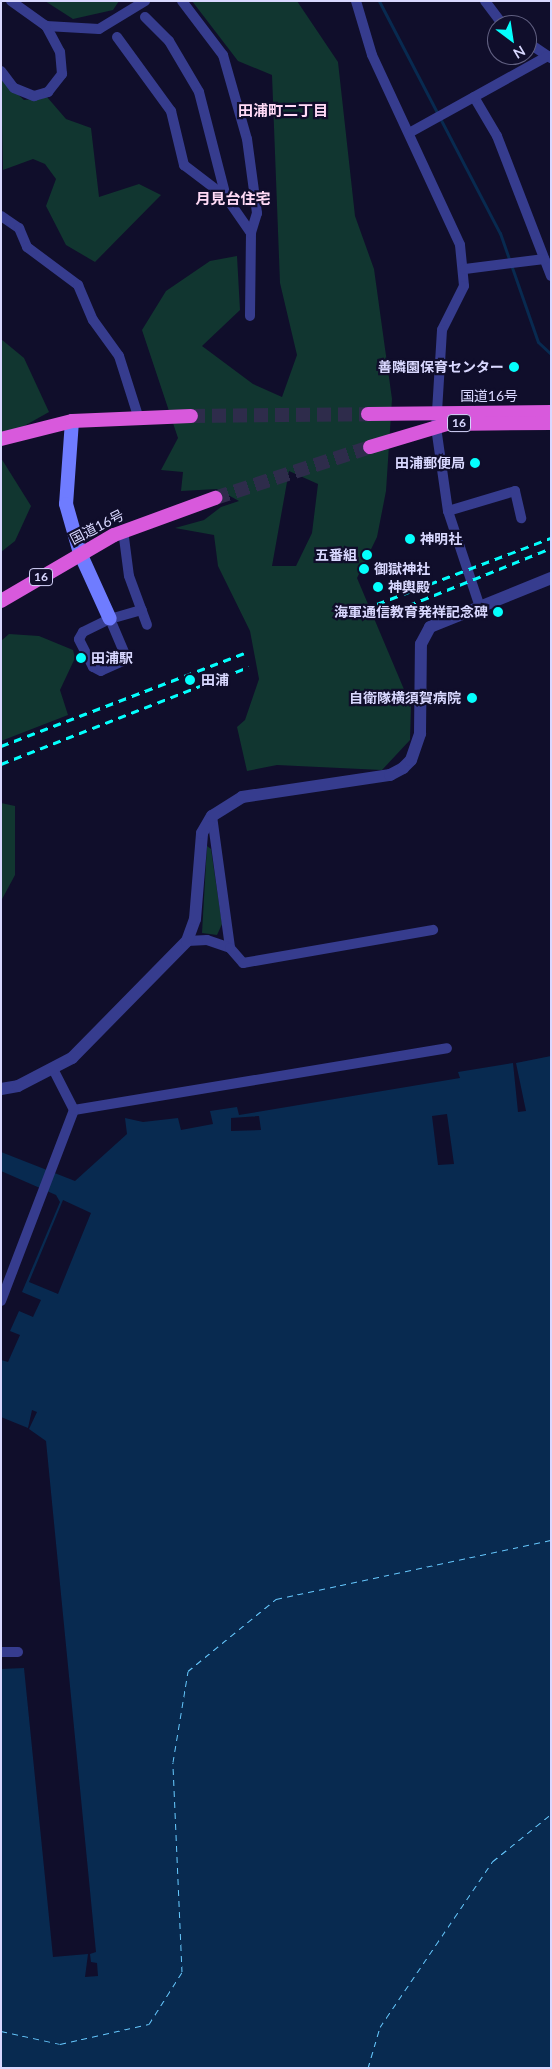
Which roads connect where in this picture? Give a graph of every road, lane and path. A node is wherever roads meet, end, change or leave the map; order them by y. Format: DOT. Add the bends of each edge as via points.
graph roads {
  1 [pos="11,1"];
  2 [pos="145,1"];
  3 [pos="182,1"];
  4 [pos="356,1"];
  5 [pos="484,1"];
  6 [pos="495,15"];
  7 [pos="145,17"];
  8 [pos="46,26"];
  9 [pos="117,37"];
  10 [pos="537,49"];
  11 [pos="549,57"];
  12 [pos="1,71"];
  13 [pos="474,97"];
  14 [pos="409,133"];
  15 [pos="226,196"];
  16 [pos="2,217"];
  17 [pos="251,232"];
  18 [pos="544,259"];
  19 [pos="465,270"];
  20 [pos="551,276"];
  21 [pos="250,316"];
  22 [pos="551,412"];
  23 [pos="368,414"];
  24 [pos="138,416"];
  25 [pos="191,416"];
  26 [pos="437,420"];
  27 [pos="72,421"];
  28 [pos="551,423"];
  29 [pos="1,439"];
  30 [pos="370,447"];
  31 [pos="215,498"];
  32 [pos="448,511"];
  33 [pos="521,518"];
  34 [pos="123,530"];
  35 [pos="80,553"];
  36 [pos="551,578"];
  37 [pos="1,601"];
  38 [pos="480,604"];
  39 [pos="142,610"];
  40 [pos="110,619"];
  41 [pos="147,624"];
  42 [pos="212,816"];
  43 [pos="433,930"];
  44 [pos="187,941"];
  45 [pos="230,948"];
  46 [pos="447,1048"];
  47 [pos="53,1069"];
  48 [pos="1,1090"];
  49 [pos="74,1110"];
  50 [pos="1,1301"];
  51 [pos="1,1652"];
  52 [pos="18,1652"];
  1 -- 8 [label="street"];
  2 -- 8 [label="street" via="99,29"];
  3 -- 17 [label="street" via="223,55 233,80 255,176 257,213"];
  4 -- 14 [label="street" via="372,54"];
  5 -- 6 [label="street"];
  7 -- 15 [label="street" via="168,41 199,92"];
  8 -- 12 [label="street" via="62,63 54,86 39,95 25,94 8,83"];
  9 -- 15 [label="street" via="171,111 184,165"];
  10 -- 11 [label="street"];
  11 -- 13 [label="street"];
  13 -- 14 [label="street"];
  13 -- 18 [label="street" via="497,136"];
  14 -- 19 [label="street" via="460,245"];
  15 -- 17 [label="street"];
  16 -- 24 [label="street" via="19,228 28,247 78,285 93,320 119,356"];
  17 -- 21 [label="street"];
  18 -- 19 [label="street"];
  18 -- 20 [label="street"];
  19 -- 26 [label="street" via="464,286 442,330"];
  22 -- 26 [label="highway, 国道16号 / 16"];
  23 -- 26 [label="highway, 国道16号 / 16"];
  24 -- 25 [label="highway"];
  24 -- 27 [label="highway"];
  26 -- 28 [label="highway, 国道16号 / 16"];
  26 -- 30 [label="highway, 国道16号 / 16"];
  26 -- 32 [label="street"];
  27 -- 29 [label="highway"];
  27 -- 35 [label="main road" via="66,504"];
  31 -- 34 [label="highway, 国道16号 / 16"];
  32 -- 33 [label="street" via="515,491"];
  32 -- 38 [label="street"];
  34 -- 35 [label="highway, 国道16号 / 16"];
  34 -- 39 [label="street" via="125,558"];
  35 -- 37 [label="highway, 国道16号 / 16"];
  35 -- 40 [label="main road"];
  36 -- 38 [label="street"];
  38 -- 42 [label="street" via="439,621 425,634 421,644 420,734 415,754 403,768 390,775 242,797"];
  39 -- 40 [label="street"];
  39 -- 41 [label="street"];
  40 -- 40 [label="street" via="125,654 123,661 101,671 93,667 79,639 83,632"];
  42 -- 44 [label="street" via="202,833 195,919"];
  42 -- 45 [label="street"];
  43 -- 45 [label="street" via="243,963"];
  44 -- 45 [label="street" via="207,940"];
  44 -- 47 [label="street" via="72,1058"];
  46 -- 49 [label="street"];
  47 -- 48 [label="street"];
  47 -- 49 [label="street"];
  49 -- 50 [label="street"];
  51 -- 52 [label="street"];
}
